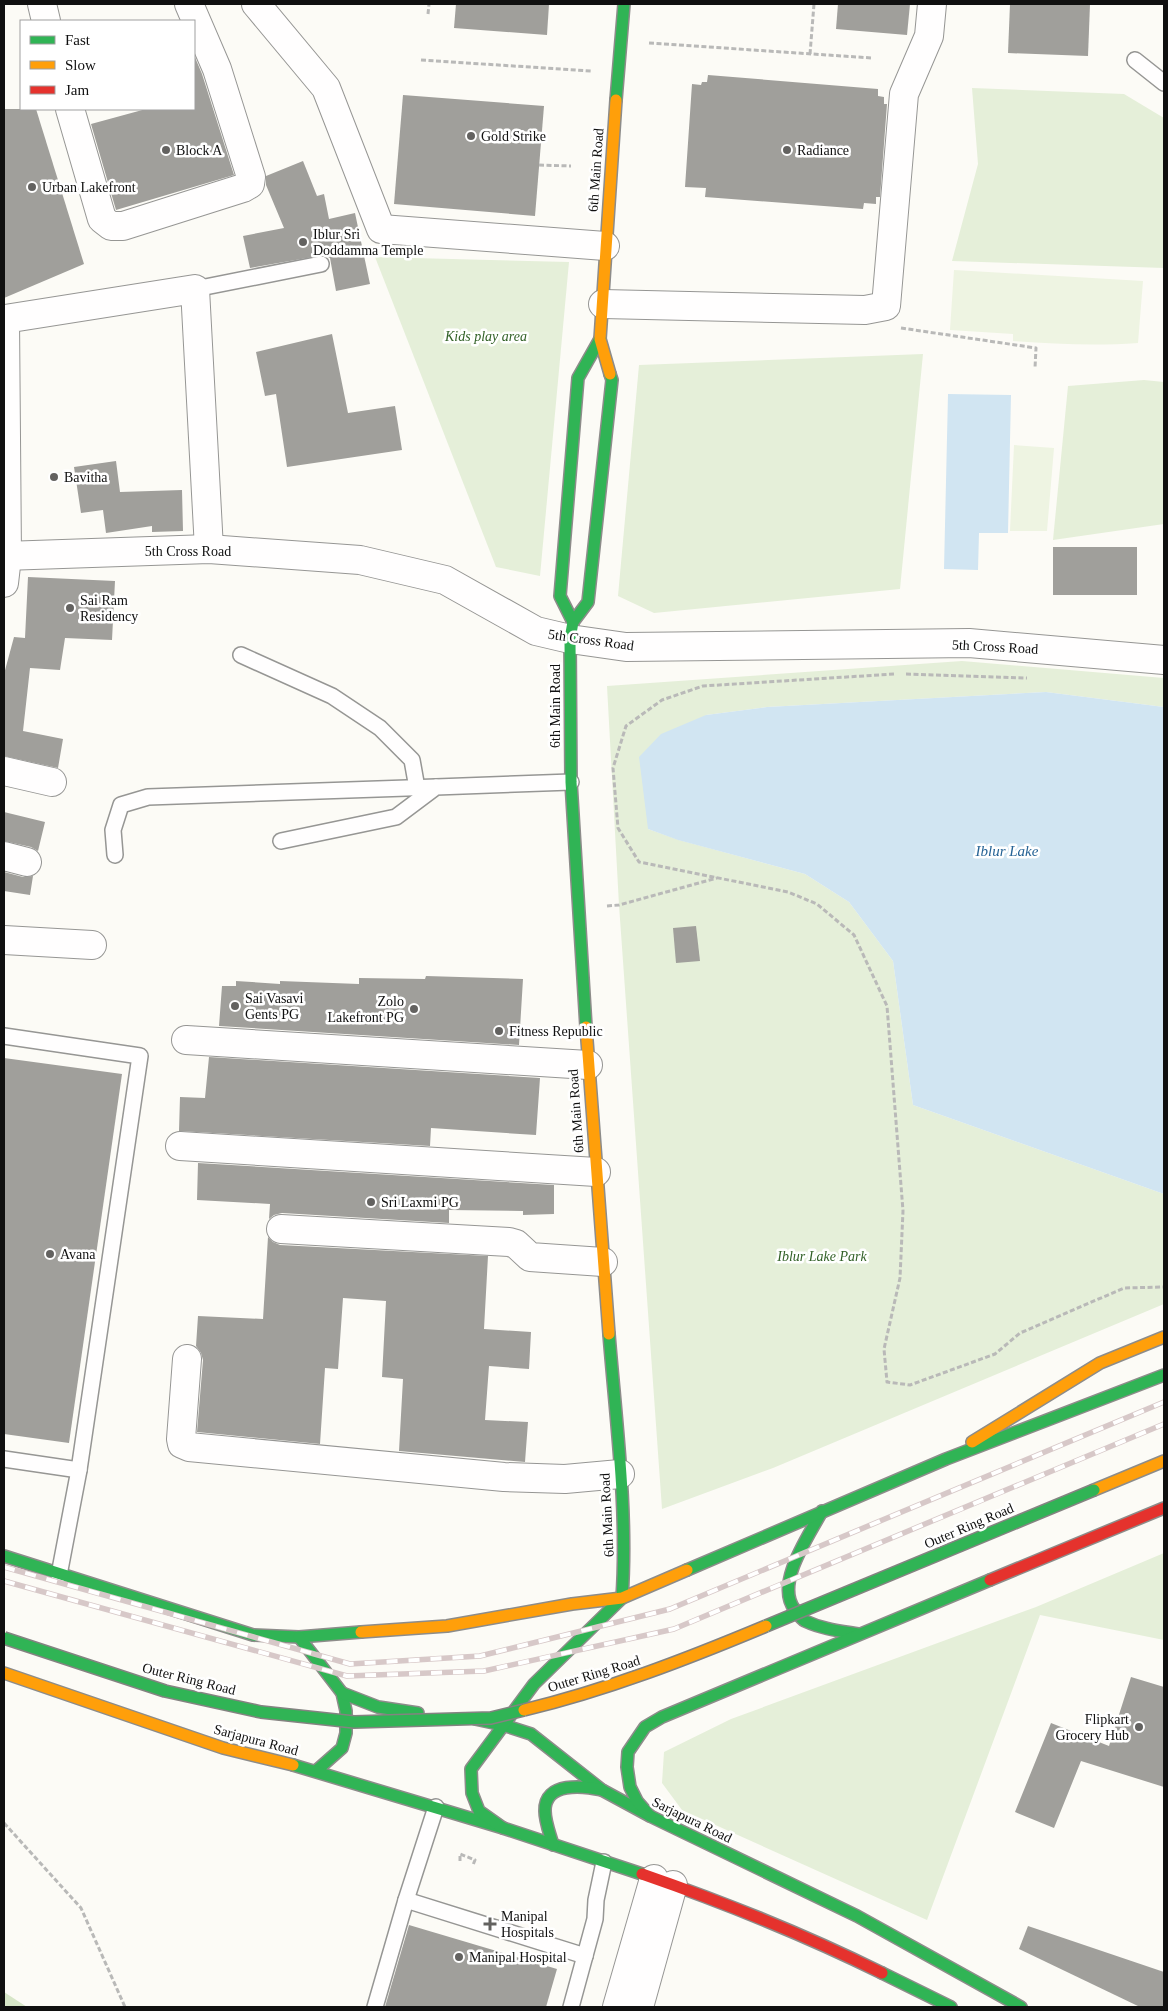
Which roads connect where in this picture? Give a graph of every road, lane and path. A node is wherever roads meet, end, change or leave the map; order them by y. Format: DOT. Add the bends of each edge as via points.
graph roads {
  1 [pos="42,4"];
  2 [pos="189,4"];
  3 [pos="256,4"];
  4 [pos="429,4"];
  5 [pos="624,4"];
  6 [pos="814,4"];
  7 [pos="932,4"];
  8 [pos="428,14"];
  9 [pos="46,20"];
  10 [pos="193,20"];
  11 [pos="195,30"];
  12 [pos="621,41"];
  13 [pos="810,54"];
  14 [pos="872,58"];
  15 [pos="421,60"];
  16 [pos="1135,60"];
  17 [pos="591,71"];
  18 [pos="205,73"];
  19 [pos="1164,83"];
  20 [pos="73,110"];
  21 [pos="539,165"];
  22 [pos="571,166"];
  23 [pos="605,246"];
  24 [pos="321,264"];
  25 [pos="195,289"];
  26 [pos="603,304"];
  27 [pos="886,306"];
  28 [pos="4,319"];
  29 [pos="600,339"];
  30 [pos="1035,368"];
  31 [pos="209,549"];
  32 [pos="5,566"];
  33 [pos="572,631"];
  34 [pos="241,655"];
  35 [pos="1164,660"];
  36 [pos="1037,679"];
  37 [pos="4,771"];
  38 [pos="52,782"];
  39 [pos="571,782"];
  40 [pos="436,787"];
  41 [pos="417,788"];
  42 [pos="281,841"];
  43 [pos="115,855"];
  44 [pos="717,878"];
  45 [pos="604,906"];
  46 [pos="4,940"];
  47 [pos="92,945"];
  48 [pos="4,1036"];
  49 [pos="186,1040"];
  50 [pos="588,1065"];
  51 [pos="180,1146"];
  52 [pos="596,1172"];
  53 [pos="281,1230"];
  54 [pos="603,1262"];
  55 [pos="1164,1287"];
  56 [pos="1164,1337"];
  57 [pos="187,1358"];
  58 [pos="1164,1375"];
  59 [pos="4,1459"];
  60 [pos="946,1459"];
  61 [pos="1164,1461"];
  62 [pos="79,1470"];
  63 [pos="620,1474"];
  64 [pos="1164,1508"];
  65 [pos="822,1511"];
  66 [pos="4,1556"];
  67 [pos="59,1575"];
  68 [pos="622,1598"];
  69 [pos="858,1634"];
  70 [pos="299,1637"];
  71 [pos="4,1638"];
  72 [pos="4,1673"];
  73 [pos="342,1693"];
  74 [pos="503,1725"];
  75 [pos="316,1771"];
  76 [pos="602,1790"];
  77 [pos="436,1808"];
  78 [pos="650,1816"];
  79 [pos="4,1823"];
  80 [pos="503,1828"];
  81 [pos="553,1845"];
  82 [pos="460,1861"];
  83 [pos="604,1862"];
  84 [pos="473,1865"];
  85 [pos="663,1882"];
  86 [pos="406,1900"];
  87 [pos="585,1956"];
  88 [pos="125,2007"];
  89 [pos="375,2007"];
  90 [pos="571,2007"];
  91 [pos="617,2007"];
  92 [pos="639,2007"];
  93 [pos="952,2007"];
  94 [pos="1021,2007"];
  1 -- 9 [label="street"];
  2 -- 10 [label="street"];
  3 -- 23 [label="street" via="326,88 381,230"];
  4 -- 8 [label="path"];
  5 -- 12 [label="main road, 6th Main Road"];
  6 -- 13 [label="path"];
  7 -- 27 [label="street" via="930,36 904,94"];
  11 -- 18 [label="street"];
  12 -- 13 [label="path"];
  12 -- 23 [label="main road, 6th Main Road"];
  13 -- 14 [label="path"];
  15 -- 17 [label="path"];
  16 -- 19 [label="lane"];
  18 -- 20 [label="street" via="252,177 250,184 123,226 111,226 102,219"];
  21 -- 22 [label="path"];
  23 -- 26 [label="main road, 6th Main Road"];
  24 -- 25 [label="lane"];
  25 -- 28 [label="street"];
  25 -- 31 [label="street"];
  26 -- 27 [label="street" via="865,310"];
  26 -- 29 [label="main road, 6th Main Road"];
  27 -- 30 [label="path" via="883,325 1036,348"];
  28 -- 32 [label="street"];
  29 -- 33 [label="main road, 6th Main Road" via="612,380 588,602"];
  29 -- 33 [label="main road, 6th Main Road" via="578,378 560,596"];
  31 -- 32 [label="street, 5th Cross Road"];
  31 -- 33 [label="street, 5th Cross Road" via="360,560 445,580 536,631"];
  33 -- 35 [label="street, 5th Cross Road" via="626,647 969,643"];
  33 -- 39 [label="main road, 6th Main Road"];
  34 -- 41 [label="lane" via="332,696 380,728 412,760"];
  36 -- 44 [label="path" via="899,674 703,686 662,700 626,726 613,768 618,828 639,862"];
  37 -- 38 [label="street"];
  39 -- 40 [label="lane"];
  39 -- 50 [label="main road, 6th Main Road"];
  40 -- 41 [label="lane"];
  40 -- 42 [label="lane" via="396,817"];
  41 -- 43 [label="lane" via="148,797 121,805 113,830"];
  44 -- 45 [label="path" via="619,905"];
  44 -- 55 [label="path" via="788,892 817,904 854,935 887,1006 903,1211 900,1278 884,1349 887,1382 910,1384 994,1354 1020,1333 1124,1288"];
  46 -- 47 [label="street"];
  48 -- 62 [label="lane" via="140,1056"];
  49 -- 50 [label="street"];
  50 -- 52 [label="main road, 6th Main Road"];
  51 -- 52 [label="street"];
  52 -- 54 [label="main road, 6th Main Road"];
  53 -- 54 [label="street" via="509,1242 530,1257"];
  54 -- 63 [label="main road, 6th Main Road"];
  56 -- 60 [label="main road" via="1100,1363"];
  57 -- 63 [label="street" via="181,1439 182,1444 189,1447 504,1477 565,1479"];
  58 -- 60 [label="main road"];
  59 -- 62 [label="lane"];
  60 -- 65 [label="main road"];
  61 -- 71 [label="main road, Outer Ring Road, bridge" via="680,1662 574,1698 491,1718 354,1722 261,1712 165,1691"];
  62 -- 67 [label="lane"];
  63 -- 68 [label="main road, 6th Main Road" via="625,1554"];
  64 -- 69 [label="main road"];
  65 -- 68 [label="main road"];
  65 -- 69 [label="main road" via="792,1566 788,1586 790,1604 803,1620 824,1628"];
  66 -- 67 [label="main road"];
  67 -- 70 [label="main road" via="253,1635"];
  68 -- 70 [label="main road" via="447,1626"];
  68 -- 74 [label="main road" via="534,1684"];
  69 -- 78 [label="main road" via="645,1727 628,1752 627,1768 630,1787"];
  70 -- 73 [label="main road"];
  72 -- 75 [label="main road, Sarjapura Road" via="223,1748"];
  73 -- 74 [label="main road, Sarjapura Road" via="378,1707 453,1715"];
  73 -- 75 [label="main road" via="346,1711 342,1748"];
  74 -- 76 [label="main road, Sarjapura Road" via="531,1734"];
  74 -- 80 [label="main road" via="471,1769 472,1793 479,1811"];
  75 -- 77 [label="main road, Sarjapura Road"];
  76 -- 78 [label="main road, Sarjapura Road"];
  76 -- 81 [label="main road" via="584,1785 557,1790 550,1796 546,1807"];
  77 -- 80 [label="main road, Sarjapura Road"];
  77 -- 86 [label="lane"];
  78 -- 94 [label="main road, Sarjapura Road" via="857,1916"];
  79 -- 88 [label="path" via="81,1908"];
  80 -- 81 [label="main road"];
  81 -- 83 [label="main road"];
  82 -- 84 [label="path" via="460,1854 475,1860"];
  83 -- 85 [label="main road"];
  83 -- 87 [label="lane"];
  85 -- 91 [label="street"];
  85 -- 92 [label="street"];
  85 -- 93 [label="main road" via="833,1949"];
  86 -- 87 [label="lane"];
  86 -- 89 [label="lane"];
  87 -- 90 [label="lane"];
}
